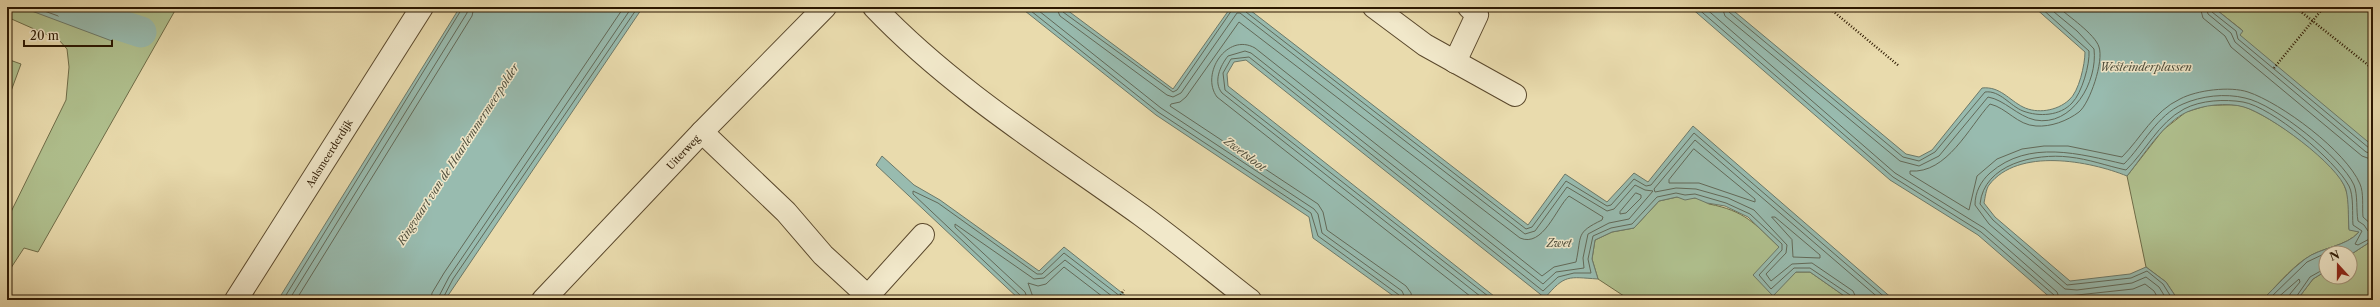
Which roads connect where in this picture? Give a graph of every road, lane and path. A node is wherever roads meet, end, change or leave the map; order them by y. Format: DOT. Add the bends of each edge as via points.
graph roads {
  1 [pos="422,7"];
  2 [pos="825,7"];
  3 [pos="874,7"];
  4 [pos="1374,7"];
  5 [pos="1469,7"];
  6 [pos="1828,7"];
  7 [pos="2295,7"];
  8 [pos="2324,7"];
  9 [pos="2313,21"];
  10 [pos="1455,62"];
  11 [pos="1899,66"];
  12 [pos="2274,68"];
  13 [pos="2373,69"];
  14 [pos="1515,95"];
  15 [pos="702,132"];
  16 [pos="922,236"];
  17 [pos="1124,290"];
  18 [pos="870,298"];
  19 [pos="236,300"];
  20 [pos="543,300"];
  21 [pos="1116,300"];
  22 [pos="1250,300"];
  1 -- 19 [label="street, Aalsmeerderdijk"];
  2 -- 15 [label="street, Uiterweg"];
  3 -- 22 [label="street" via="898,33 947,76 1140,215"];
  4 -- 10 [label="street" via="1425,45"];
  5 -- 10 [label="street" via="1477,15"];
  6 -- 11 [label="path"];
  7 -- 9 [label="path"];
  8 -- 9 [label="path"];
  9 -- 12 [label="path"];
  9 -- 13 [label="path"];
  10 -- 14 [label="street"];
  15 -- 18 [label="street" via="786,212 823,255"];
  15 -- 20 [label="street, Uiterweg"];
  16 -- 18 [label="street"];
  17 -- 21 [label="path"];
}
